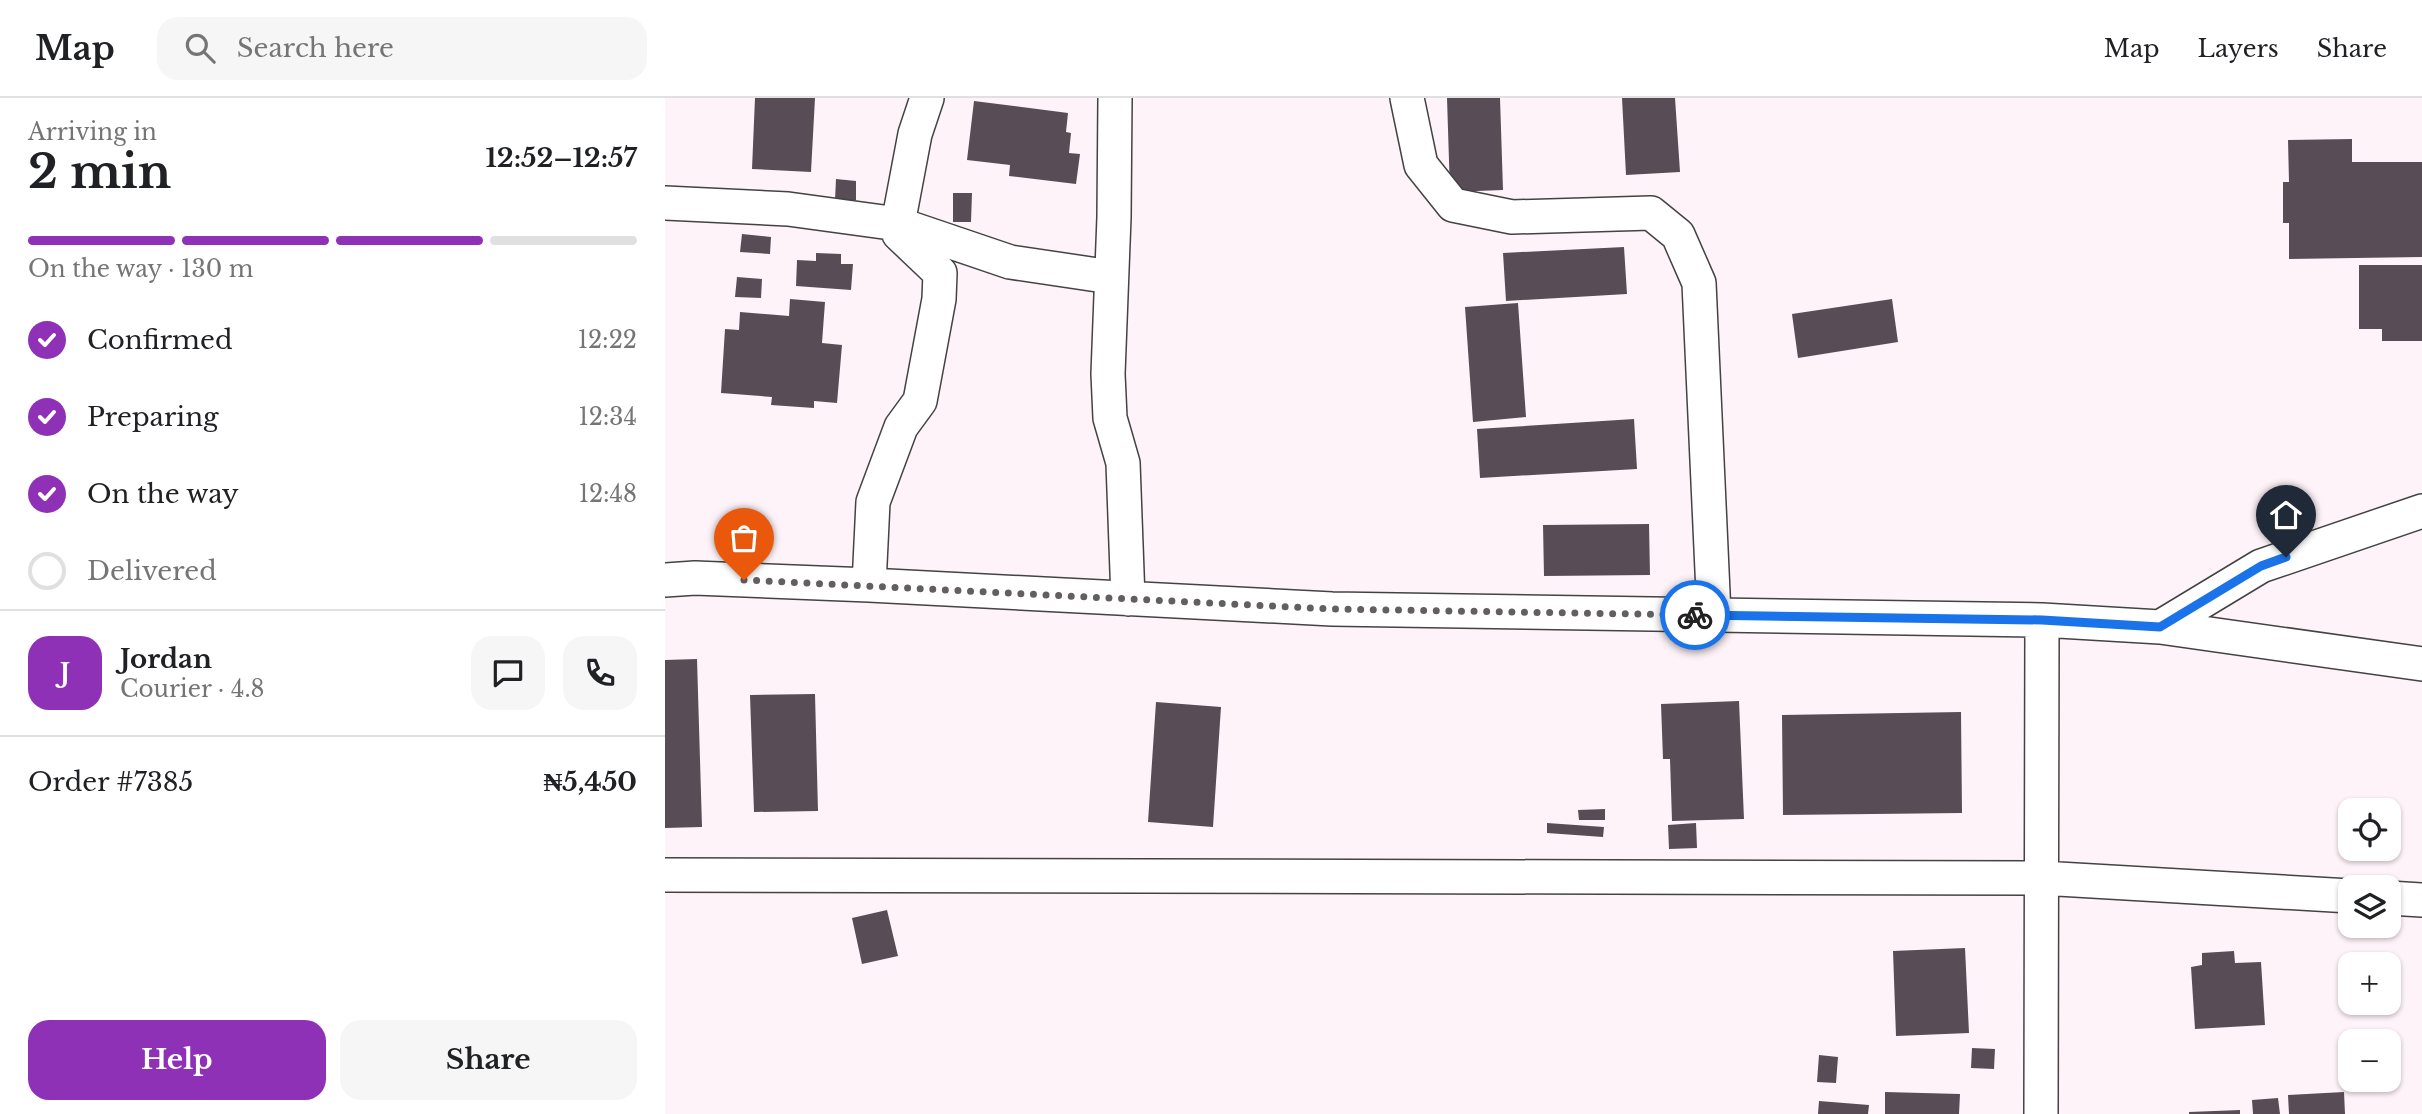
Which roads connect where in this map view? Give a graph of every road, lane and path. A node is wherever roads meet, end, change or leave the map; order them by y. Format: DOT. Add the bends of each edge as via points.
graph roads {
  1 [pos="927,98"];
  2 [pos="1115,98"];
  3 [pos="1407,98"];
  4 [pos="665,202"];
  5 [pos="898,224"];
  6 [pos="1111,277"];
  7 [pos="2422,511"];
  8 [pos="665,580"];
  9 [pos="869,584"];
  10 [pos="1128,599"];
  11 [pos="1714,615"];
  12 [pos="2042,620"];
  13 [pos="2160,627"];
  14 [pos="2422,664"];
  15 [pos="665,875"];
  16 [pos="2042,878"];
  17 [pos="2338,895"];
  18 [pos="2401,899"];
  19 [pos="2422,900"];
  20 [pos="2041,1114"];
  1 -- 5 [label="street" via="915,134"];
  2 -- 6 [label="street"];
  3 -- 11 [label="street" via="1421,165 1453,205 1512,217 1651,213 1678,235 1699,283"];
  4 -- 5 [label="street" via="788,209"];
  5 -- 6 [label="street" via="1010,262"];
  5 -- 9 [label="street" via="899,234 940,273 939,299 920,401 901,427 873,502"];
  6 -- 10 [label="street" via="1110,418 1123,464"];
  7 -- 13 [label="street" via="2261,566"];
  8 -- 9 [label="street"];
  9 -- 10 [label="street"];
  10 -- 11 [label="street" via="1332,609"];
  11 -- 12 [label="street"];
  12 -- 13 [label="street"];
  12 -- 16 [label="street"];
  13 -- 14 [label="street"];
  15 -- 16 [label="street"];
  16 -- 17 [label="street"];
  16 -- 20 [label="street"];
  18 -- 19 [label="street"];
}
